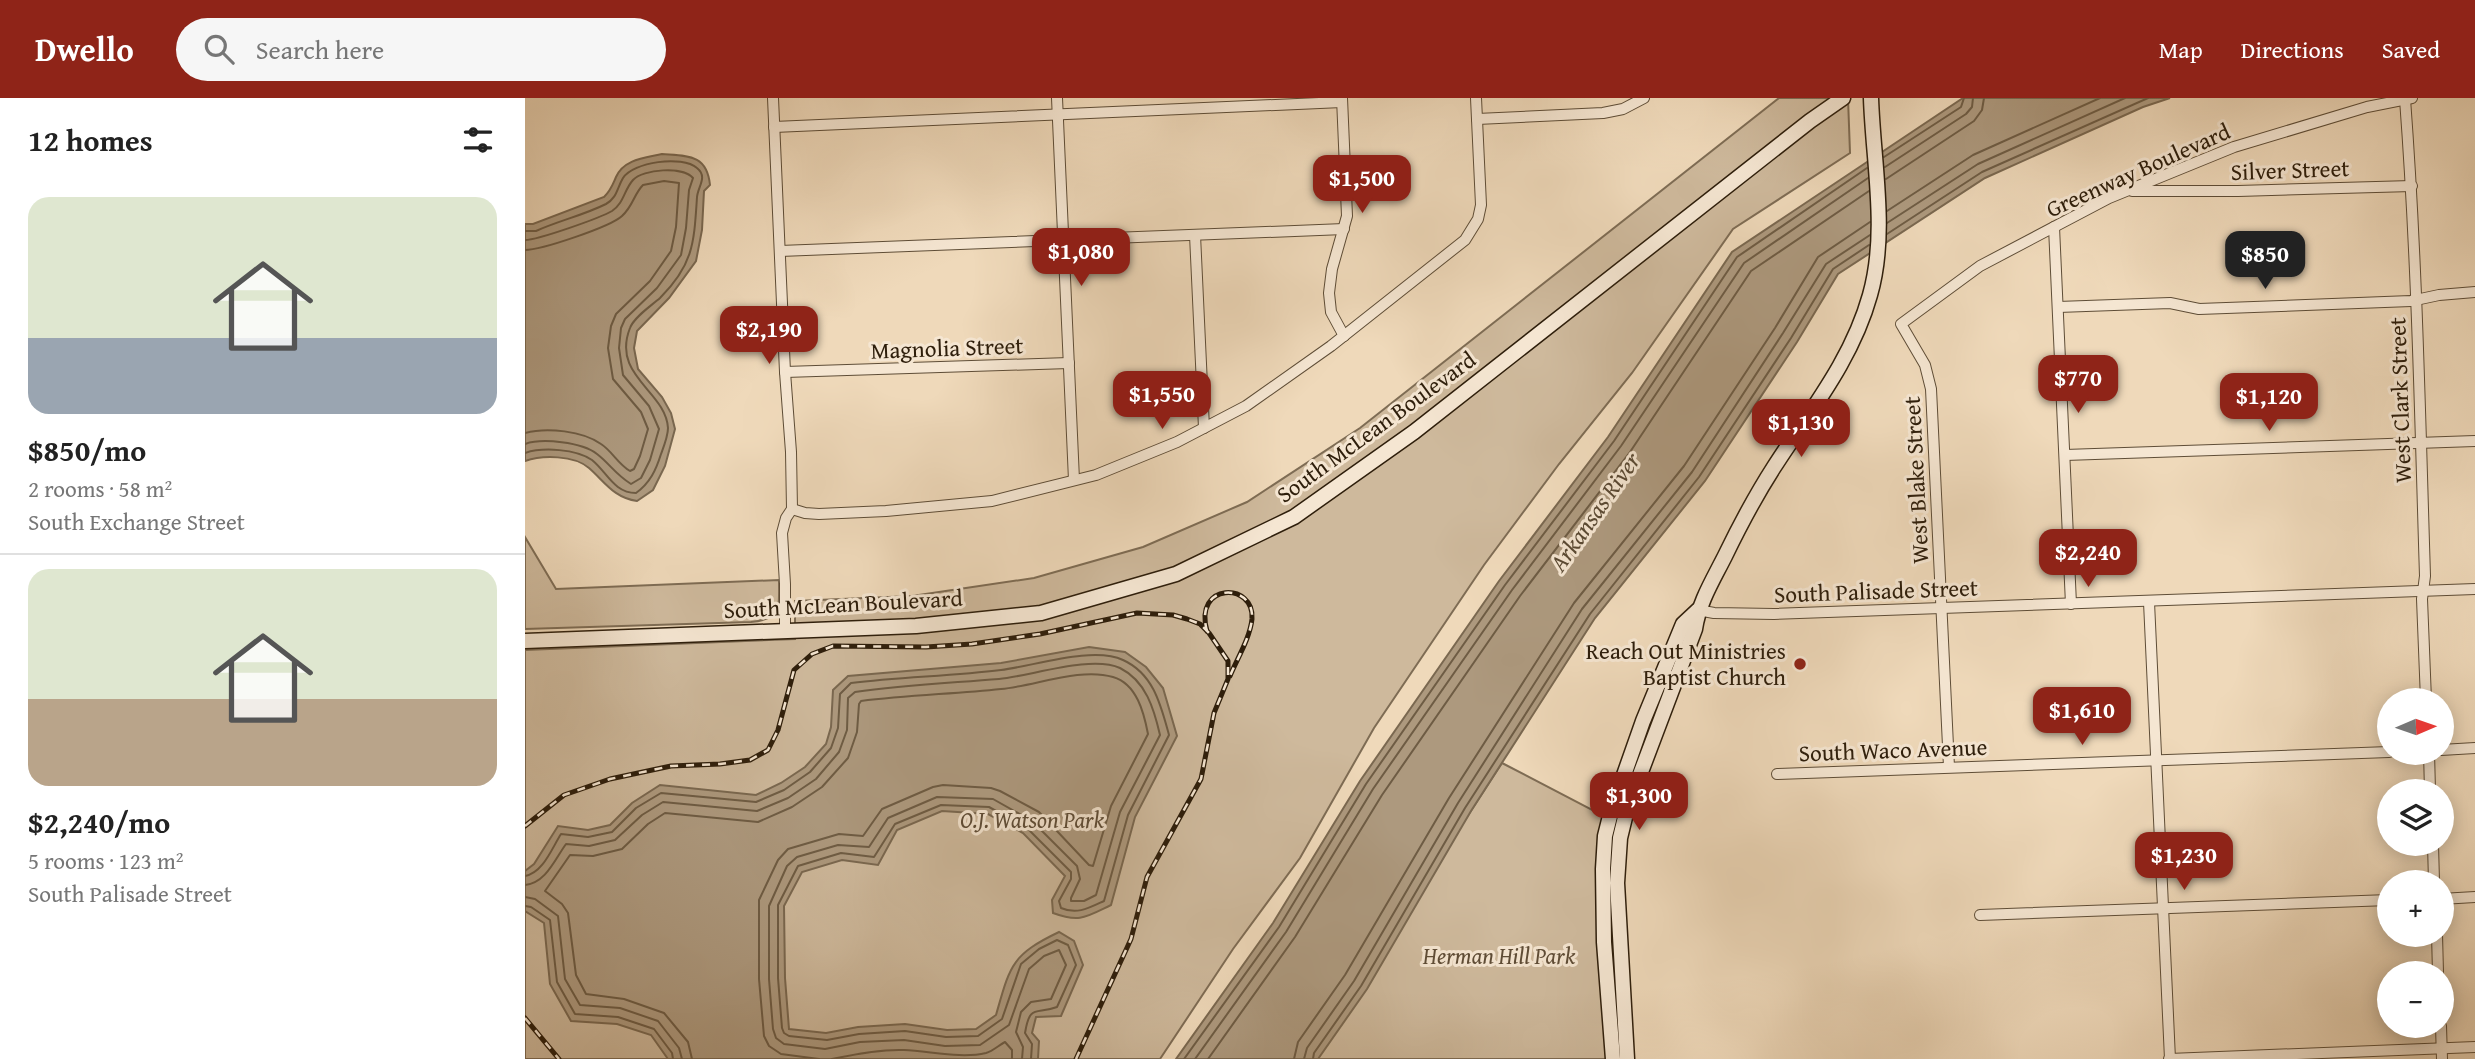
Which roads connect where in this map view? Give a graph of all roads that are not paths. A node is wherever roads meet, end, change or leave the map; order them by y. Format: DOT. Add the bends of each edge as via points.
graph roads {
  1 [pos="773,98"];
  2 [pos="1057,98"];
  3 [pos="1476,98"];
  4 [pos="1644,98"];
  5 [pos="1843,98"];
  6 [pos="1871,98"];
  7 [pos="2409,99"];
  8 [pos="1342,100"];
  9 [pos="1058,115"];
  10 [pos="1477,120"];
  11 [pos="774,127"];
  12 [pos="2411,186"];
  13 [pos="2128,191"];
  14 [pos="2054,227"];
  15 [pos="1344,229"];
  16 [pos="1195,235"];
  17 [pos="1064,240"];
  18 [pos="780,251"];
  19 [pos="2475,292"];
  20 [pos="2416,300"];
  21 [pos="2058,307"];
  22 [pos="1901,324"];
  23 [pos="1344,336"];
  24 [pos="1069,363"];
  25 [pos="785,372"];
  26 [pos="1204,428"];
  27 [pos="2475,441"];
  28 [pos="2420,443"];
  29 [pos="2065,455"];
  30 [pos="1074,480"];
  31 [pos="792,509"];
  32 [pos="2475,589"];
  33 [pos="2423,591"];
  34 [pos="2150,602"];
  35 [pos="2071,604"];
  36 [pos="1942,609"];
  37 [pos="1698,610"];
  38 [pos="785,631"];
  39 [pos="525,641"];
  40 [pos="2426,688"];
  41 [pos="2475,748"];
  42 [pos="2454,749"];
  43 [pos="2377,751"];
  44 [pos="2157,760"];
  45 [pos="1949,767"];
  46 [pos="1777,774"];
  47 [pos="2475,897"];
  48 [pos="2454,898"];
  49 [pos="2377,900"];
  50 [pos="2164,908"];
  51 [pos="1980,915"];
  52 [pos="2475,1047"];
  53 [pos="2442,1054"];
  54 [pos="1613,1059"];
  55 [pos="1627,1059"];
  56 [pos="2169,1059"];
  1 -- 11 [label="street"];
  2 -- 9 [label="street"];
  3 -- 10 [label="street"];
  4 -- 10 [label="street" via="1603,113"];
  5 -- 38 [label="main road, South McLean Boulevard" via="1414,432 1294,517 1176,574 1041,613 916,626"];
  6 -- 37 [label="main road" via="1878,236 1871,294 1848,353 1747,512"];
  7 -- 12 [label="street, West Clark Street"];
  7 -- 13 [label="street, Greenway Boulevard" via="2234,147"];
  8 -- 9 [label="street"];
  8 -- 15 [label="street"];
  9 -- 11 [label="street"];
  9 -- 17 [label="street"];
  10 -- 23 [label="street" via="1478,219 1465,240"];
  11 -- 18 [label="street"];
  12 -- 13 [label="street, Silver Street"];
  12 -- 20 [label="street, West Clark Street"];
  13 -- 14 [label="street, Greenway Boulevard"];
  14 -- 21 [label="street"];
  14 -- 22 [label="street, Greenway Boulevard" via="1980,266"];
  15 -- 16 [label="street"];
  15 -- 23 [label="street" via="1329,293 1331,312"];
  16 -- 17 [label="street"];
  16 -- 26 [label="street"];
  17 -- 18 [label="street"];
  17 -- 24 [label="street"];
  18 -- 25 [label="street"];
  19 -- 20 [label="street"];
  20 -- 21 [label="street" via="2199,309 2170,303"];
  20 -- 28 [label="street, West Clark Street"];
  21 -- 29 [label="street"];
  22 -- 36 [label="street, West Blake Street" via="1925,365 1931,389"];
  23 -- 26 [label="street" via="1246,406"];
  24 -- 25 [label="street, Magnolia Street"];
  24 -- 30 [label="street"];
  25 -- 31 [label="street"];
  26 -- 30 [label="street" via="1096,475"];
  27 -- 28 [label="street"];
  28 -- 29 [label="street"];
  28 -- 33 [label="street, West Clark Street"];
  29 -- 35 [label="street"];
  30 -- 31 [label="street" via="992,501 819,514"];
  31 -- 38 [label="street" via="782,533"];
  32 -- 33 [label="street, South Palisade Street"];
  33 -- 34 [label="street, South Palisade Street"];
  33 -- 40 [label="street, West Clark Street"];
  34 -- 35 [label="street, South Palisade Street"];
  34 -- 44 [label="street"];
  35 -- 36 [label="street, South Palisade Street"];
  36 -- 37 [label="street, South Palisade Street" via="1774,614"];
  36 -- 45 [label="street, West Blake Street"];
  37 -- 54 [label="main road" via="1683,624 1643,721 1605,836 1604,942"];
  37 -- 55 [label="main road" via="1620,838 1617,883"];
  38 -- 39 [label="main road, South McLean Boulevard"];
  41 -- 42 [label="street"];
  43 -- 44 [label="street, South Waco Avenue"];
  44 -- 45 [label="street, South Waco Avenue"];
  44 -- 50 [label="street"];
  45 -- 46 [label="street, South Waco Avenue"];
  47 -- 48 [label="street"];
  49 -- 50 [label="street"];
  50 -- 51 [label="street"];
  50 -- 56 [label="street"];
  52 -- 53 [label="street"];
  53 -- 56 [label="street"];
}
